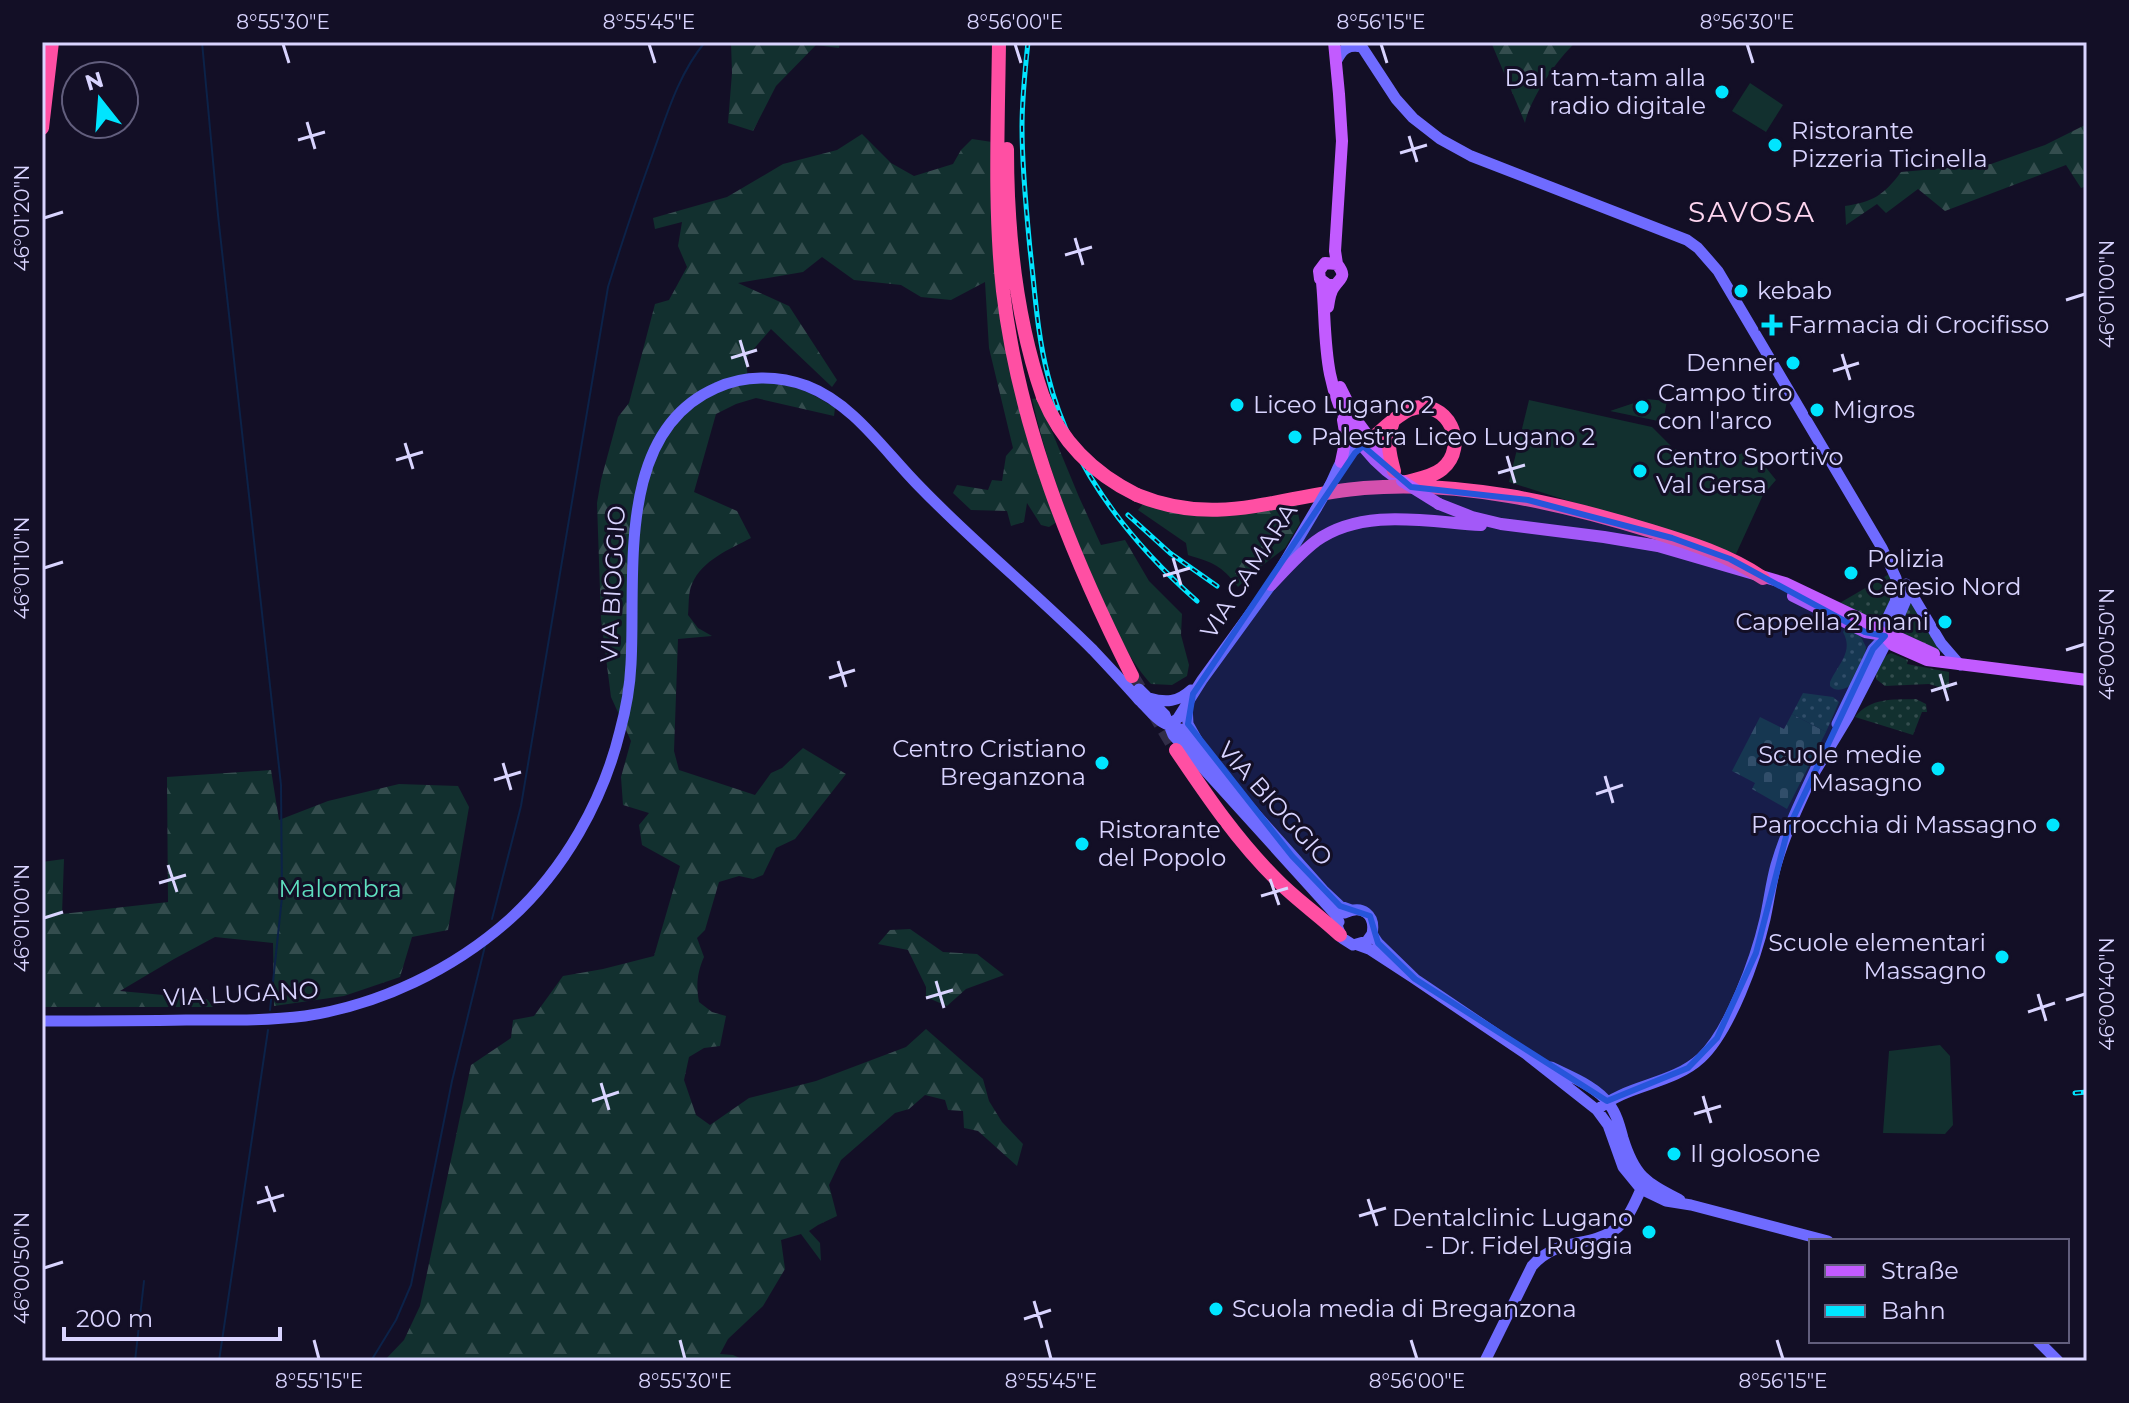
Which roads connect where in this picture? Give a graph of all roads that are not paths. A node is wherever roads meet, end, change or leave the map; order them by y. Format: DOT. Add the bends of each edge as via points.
graph roads {
  1 [pos="52,42"];
  2 [pos="999,42"];
  3 [pos="1009,42"];
  4 [pos="1334,42"];
  5 [pos="1360,45"];
  6 [pos="1336,62"];
  7 [pos="42,128"];
  8 [pos="1331,264"];
  9 [pos="1328,284"];
  10 [pos="1327,351"];
  11 [pos="1339,405"];
  12 [pos="1394,420"];
  13 [pos="1364,443"];
  14 [pos="1341,462"];
  15 [pos="1395,480"];
  16 [pos="1330,485"];
  17 [pos="1533,529"];
  18 [pos="1882,548"];
  19 [pos="1763,578"];
  20 [pos="1906,584"];
  21 [pos="1271,585"];
  22 [pos="1050,608"];
  23 [pos="1885,636"];
  24 [pos="1955,663"];
  25 [pos="1132,676"];
  26 [pos="1202,680"];
  27 [pos="2087,680"];
  28 [pos="1148,698"];
  29 [pos="1187,705"];
  30 [pos="1169,725"];
  31 [pos="1176,750"];
  32 [pos="1226,779"];
  33 [pos="1351,910"];
  34 [pos="1339,928"];
  35 [pos="1372,934"];
  36 [pos="476,945"];
  37 [pos="1358,945"];
  38 [pos="1415,979"];
  39 [pos="42,1021"];
  40 [pos="1526,1054"];
  41 [pos="1607,1101"];
  42 [pos="1597,1110"];
  43 [pos="1643,1185"];
  44 [pos="1820,1239"];
  45 [pos="2040,1343"];
  46 [pos="1485,1361"];
  47 [pos="2058,1361"];
  1 -- 7 [label="highway"];
  2 -- 25 [label="highway" via="998,222 1013,356 1059,513"];
  3 -- 15 [label="highway, bridge" via="1010,228 1025,328 1043,397 1061,431 1086,461 1137,495 1171,507 1216,511"];
  4 -- 6 [label="main road"];
  5 -- 6 [label="main road" via="1346,47"];
  5 -- 18 [label="main road" via="1406,110 1452,146 1698,248 1718,271"];
  6 -- 8 [label="main road" via="1341,131"];
  8 -- 9 [label="main road" via="1319,273"];
  8 -- 9 [label="main road" via="1341,268 1342,275"];
  9 -- 10 [label="main road"];
  10 -- 11 [label="main road"];
  10 -- 13 [label="main road"];
  11 -- 13 [label="main road"];
  11 -- 14 [label="main road" via="1346,438"];
  12 -- 13 [label="highway"];
  12 -- 15 [label="highway" via="1388,440"];
  12 -- 15 [label="highway" via="1412,409 1433,410 1451,424 1456,444 1441,470"];
  13 -- 14 [label="main road, VIA CAMARA" via="1350,447"];
  13 -- 15 [label="main road"];
  13 -- 16 [label="main road, VIA CAMARA"];
  14 -- 16 [label="main road, VIA CAMARA"];
  15 -- 17 [label="main road, bridge" via="1472,517"];
  15 -- 19 [label="highway" via="1501,495 1619,521 1713,552"];
  16 -- 21 [label="main road, VIA CAMARA, bridge"];
  17 -- 19 [label="main road" via="1658,546"];
  17 -- 21 [label="main road" via="1403,520 1358,523 1314,542"];
  18 -- 20 [label="main road"];
  18 -- 23 [label="main road" via="1898,590"];
  19 -- 23 [label="main road" via="1821,599"];
  20 -- 23 [label="main road" via="1904,605"];
  20 -- 24 [label="main road"];
  21 -- 26 [label="main road, VIA CAMARA"];
  22 -- 28 [label="main road, VIA BIOGGIO"];
  22 -- 30 [label="main road, VIA BIOGGIO"];
  22 -- 36 [label="main road, VIA BIOGGIO" via="829,397 770,378 737,380 709,390 668,426 640,493 629,686 605,780 556,866 513,916"];
  23 -- 24 [label="main road"];
  23 -- 41 [label="main road" via="1873,649 1788,829 1756,953 1712,1046 1680,1072"];
  24 -- 27 [label="main road"];
  26 -- 28 [label="main road" via="1182,698"];
  26 -- 29 [label="main road, VIA CAMARA"];
  26 -- 30 [label="main road, VIA CAMARA"];
  28 -- 30 [label="main road, VIA BIOGGIO"];
  29 -- 30 [label="main road, VIA CAMARA"];
  29 -- 32 [label="main road" via="1190,730"];
  30 -- 32 [label="main road, VIA BIOGGIO" via="1180,729"];
  30 -- 34 [label="main road, VIA BIOGGIO" via="1335,914"];
  31 -- 34 [label="highway" via="1252,854 1280,884"];
  32 -- 33 [label="main road, VIA BIOGGIO" via="1323,890"];
  33 -- 34 [label="main road"];
  33 -- 35 [label="main road, VIA BIOGGIO" via="1370,916"];
  34 -- 37 [label="main road, VIA BIOGGIO" via="1345,941"];
  35 -- 37 [label="main road"];
  35 -- 38 [label="main road, VIA BIOGGIO"];
  36 -- 39 [label="main road, VIA LUGANO" via="426,977 382,996 305,1016"];
  37 -- 38 [label="main road, VIA BIOGGIO"];
  38 -- 40 [label="main road, VIA BIOGGIO"];
  40 -- 41 [label="main road, VIA BIOGGIO"];
  40 -- 42 [label="main road, VIA BIOGGIO"];
  41 -- 42 [label="main road"];
  41 -- 43 [label="main road"];
  42 -- 43 [label="main road" via="1623,1167"];
  43 -- 44 [label="main road" via="1666,1201"];
  43 -- 46 [label="main road" via="1614,1230 1552,1250 1532,1266"];
  45 -- 47 [label="main road"];
}
